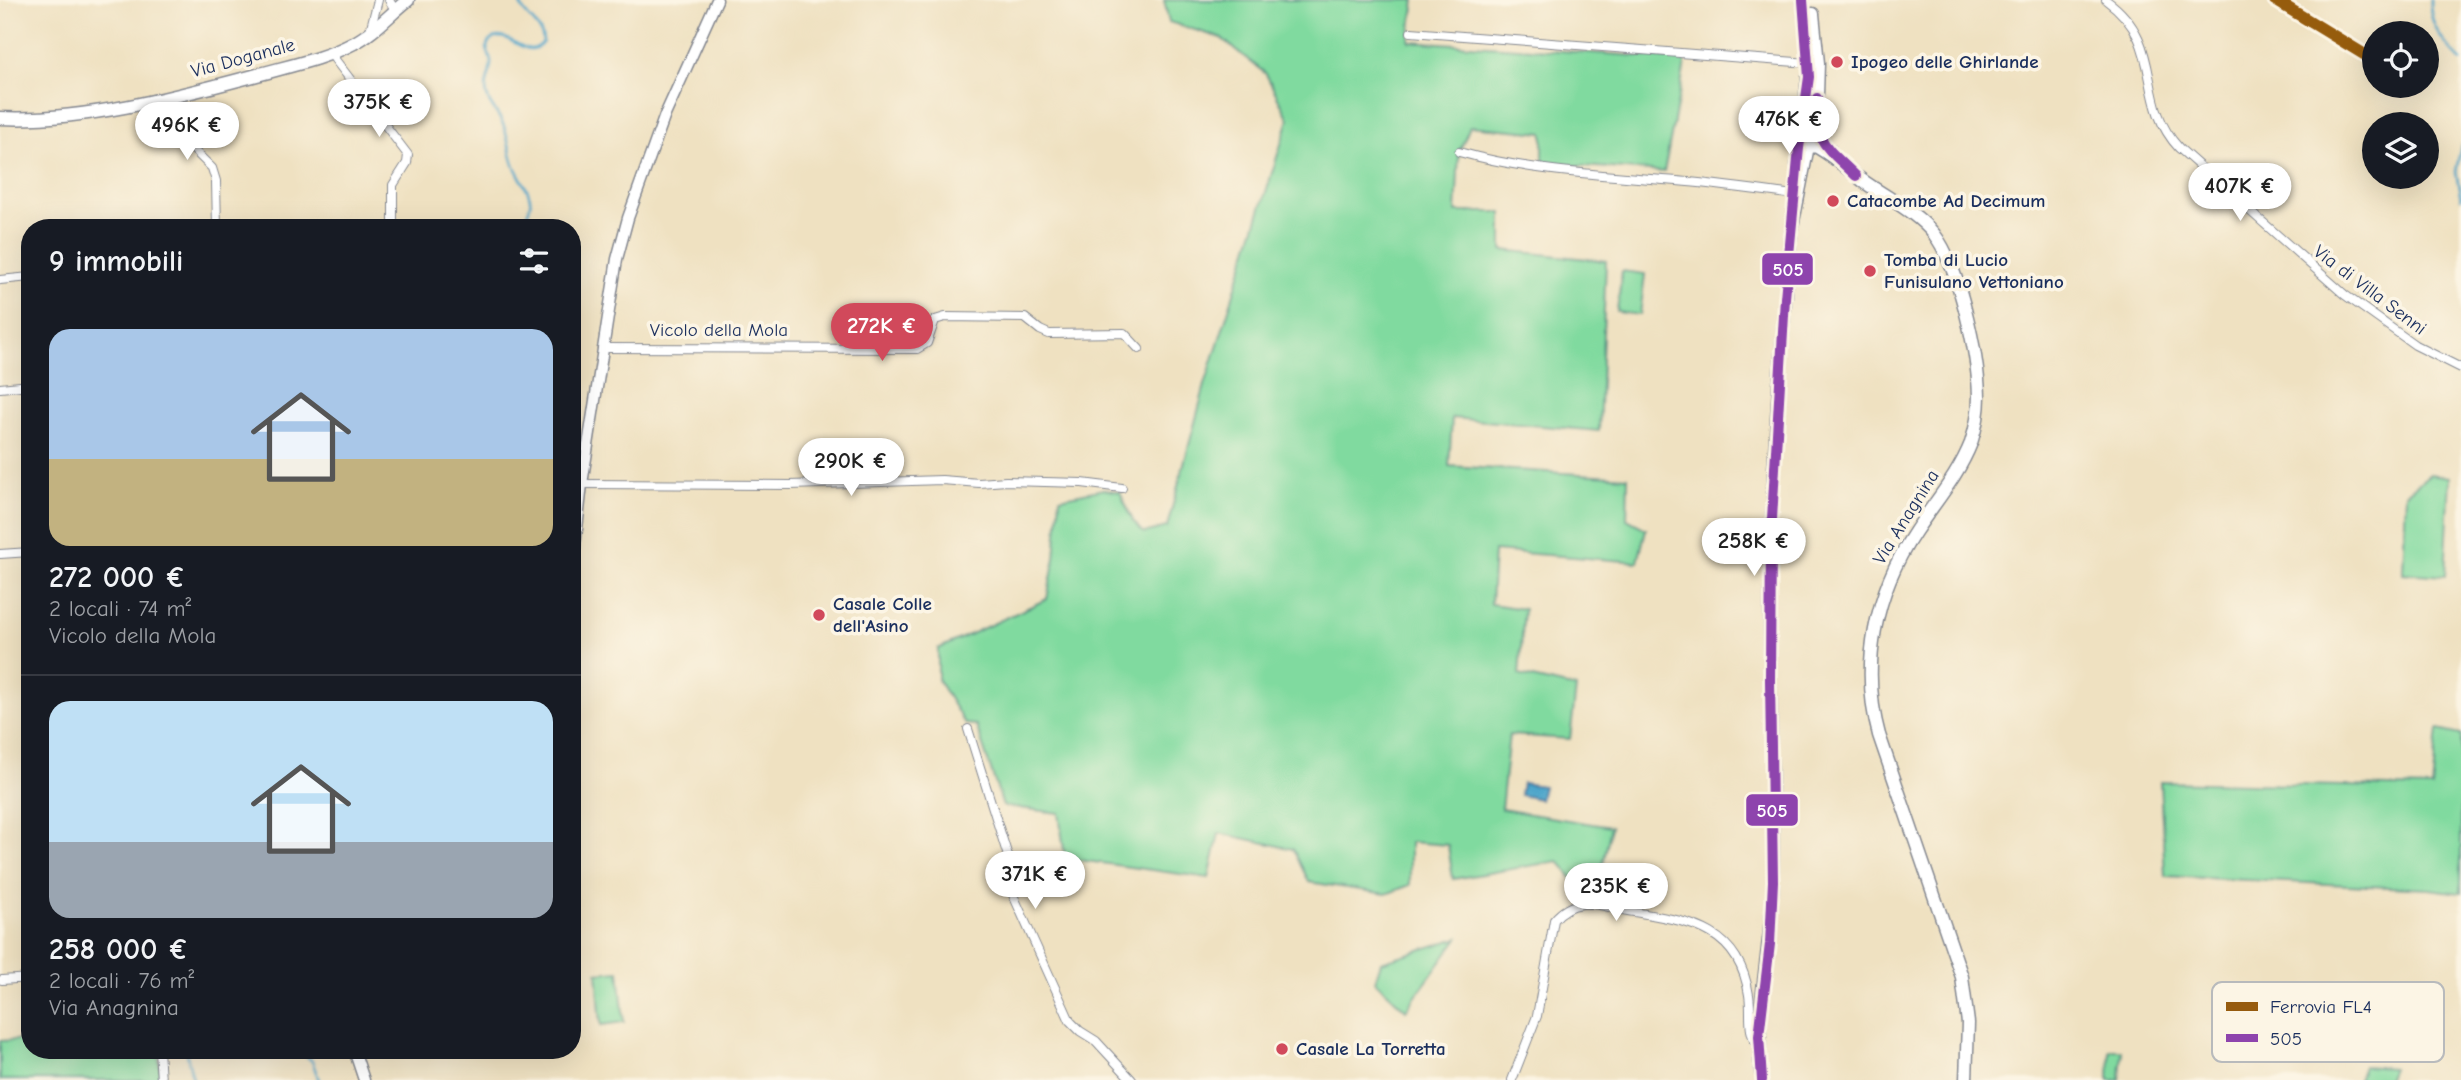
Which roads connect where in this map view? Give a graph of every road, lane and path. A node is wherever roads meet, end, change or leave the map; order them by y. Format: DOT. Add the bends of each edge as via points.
graph roads {
  1 [pos="378,0"];
  2 [pos="408,0"];
  3 [pos="717,0"];
  4 [pos="1804,0"];
  5 [pos="1811,0"];
  6 [pos="2106,0"];
  7 [pos="392,5"];
  8 [pos="1411,32"];
  9 [pos="369,33"];
  10 [pos="330,53"];
  11 [pos="1809,63"];
  12 [pos="149,103"];
  13 [pos="0,118"];
  14 [pos="1459,152"];
  15 [pos="1856,176"];
  16 [pos="1795,195"];
  17 [pos="217,219"];
  18 [pos="393,219"];
  19 [pos="1791,232"];
  20 [pos="21,278"];
  21 [pos="0,280"];
  22 [pos="603,348"];
  23 [pos="1139,349"];
  24 [pos="2459,369"];
  25 [pos="21,387"];
  26 [pos="0,388"];
  27 [pos="582,484"];
  28 [pos="1122,488"];
  29 [pos="581,491"];
  30 [pos="21,553"];
  31 [pos="0,554"];
  32 [pos="968,729"];
  33 [pos="21,979"];
  34 [pos="2,981"];
  35 [pos="1759,1047"];
  36 [pos="160,1059"];
  37 [pos="357,1059"];
  38 [pos="161,1080"];
  39 [pos="364,1080"];
  40 [pos="1132,1080"];
  41 [pos="1512,1080"];
  42 [pos="1762,1080"];
  43 [pos="1966,1080"];
  1 -- 9 [label="street"];
  2 -- 7 [label="main road, Via Doganale"];
  3 -- 22 [label="street" via="665,115 628,218"];
  4 -- 11 [label="main road, Via Anagnina"];
  5 -- 15 [label="main road, Via Anagnina" via="1818,54 1817,132"];
  6 -- 24 [label="street, Via di Villa Senni" via="2126,17 2139,37 2158,116 2179,148 2336,288 2415,345"];
  7 -- 9 [label="main road, Via Doganale"];
  8 -- 11 [label="street"];
  9 -- 10 [label="main road, Via Doganale"];
  10 -- 12 [label="main road, Via Doganale"];
  10 -- 18 [label="street" via="408,155 393,183"];
  11 -- 16 [label="main road, Via Anagnina"];
  12 -- 13 [label="main road, Via Doganale"];
  12 -- 17 [label="street" via="212,167"];
  14 -- 16 [label="street" via="1543,169"];
  15 -- 19 [label="main road, Via Anagnina" via="1816,147 1808,149"];
  15 -- 43 [label="main road, Via Anagnina" via="1922,222 1945,251 1963,305 1978,381 1978,415 1969,446 1889,579 1876,626 1870,675 1879,735 1962,977 1968,1023"];
  16 -- 19 [label="main road, Via Anagnina"];
  19 -- 35 [label="main road, Via Anagnina" via="1771,536 1773,881"];
  20 -- 21 [label="street"];
  22 -- 23 [label="street, Vicolo della Mola" via="917,349 927,343 935,320 945,317 1025,318 1049,334 1125,333"];
  22 -- 27 [label="street"];
  25 -- 26 [label="street"];
  27 -- 28 [label="street" via="942,480"];
  27 -- 29 [label="street"];
  30 -- 31 [label="street"];
  32 -- 40 [label="street" via="1012,869 1009,886 1040,959 1070,1021"];
  33 -- 34 [label="street"];
  35 -- 41 [label="street" via="1752,1036 1749,994 1741,967 1715,935 1677,921 1576,904 1553,920 1537,1016"];
  35 -- 42 [label="main road, Via Anagnina"];
  36 -- 38 [label="street"];
  37 -- 39 [label="street"];
}
